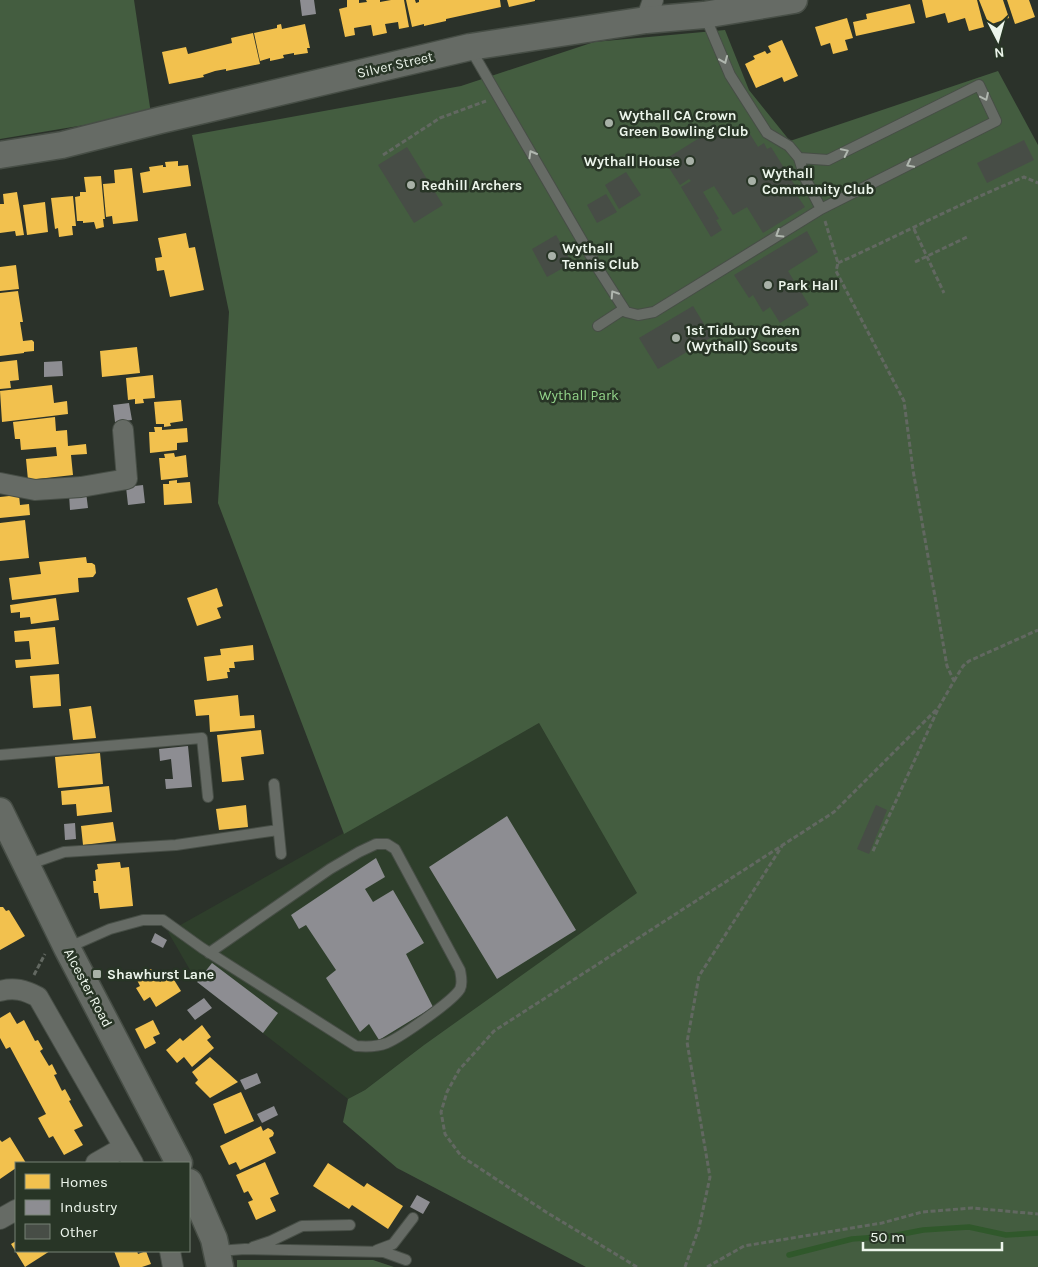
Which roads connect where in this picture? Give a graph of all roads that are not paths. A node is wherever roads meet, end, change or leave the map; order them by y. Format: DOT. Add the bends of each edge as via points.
graph roads {
  1 [pos="794,0"];
  2 [pos="650,10"];
  3 [pos="704,15"];
  4 [pos="470,47"];
  5 [pos="0,155"];
  6 [pos="798,158"];
  7 [pos="821,209"];
  8 [pos="624,309"];
  9 [pos="598,326"];
  10 [pos="123,430"];
  11 [pos="0,482"];
  12 [pos="0,755"];
  13 [pos="274,784"];
  14 [pos="208,797"];
  15 [pos="0,811"];
  16 [pos="278,830"];
  17 [pos="281,854"];
  18 [pos="26,866"];
  19 [pos="62,939"];
  20 [pos="210,953"];
  21 [pos="0,991"];
  22 [pos="128,1155"];
  23 [pos="100,1162"];
  24 [pos="178,1162"];
  25 [pos="190,1184"];
  26 [pos="15,1211"];
  27 [pos="413,1218"];
  28 [pos="0,1219"];
  29 [pos="350,1225"];
  30 [pos="245,1249"];
  31 [pos="374,1251"];
  32 [pos="170,1252"];
  33 [pos="218,1259"];
  34 [pos="406,1260"];
  35 [pos="173,1267"];
  1 -- 3 [label="street, Silver Street"];
  2 -- 3 [label="street, Silver Street"];
  2 -- 4 [label="street, Silver Street"];
  3 -- 6 [label="lane, one-way" via="730,75 767,133 789,146"];
  4 -- 5 [label="street, Silver Street" via="62,145"];
  8 -- 4 [label="lane, one-way"];
  6 -- 7 [label="lane" via="804,178"];
  6 -- 7 [label="lane, one-way" via="828,160 979,85 996,121"];
  7 -- 8 [label="lane, one-way" via="654,312 638,315"];
  8 -- 9 [label="lane"];
  10 -- 11 [label="street" via="128,479 35,490"];
  12 -- 14 [label="lane" via="202,738"];
  13 -- 16 [label="lane"];
  15 -- 18 [label="street, Alcester Road"];
  16 -- 17 [label="lane"];
  16 -- 18 [label="lane" via="176,844 64,852"];
  18 -- 19 [label="street, Alcester Road"];
  19 -- 20 [label="lane" via="143,920 163,920"];
  19 -- 24 [label="street, Alcester Road"];
  20 -- 20 [label="lane" via="356,1046 372,1047 388,1042 423,1020 460,989 462,979 395,849 387,844 376,844 330,869"];
  21 -- 22 [label="street" via="12,988 38,996"];
  22 -- 23 [label="street"];
  25 -- 33 [label="street" via="214,1238"];
  26 -- 28 [label="street"];
  27 -- 31 [label="lane" via="393,1244"];
  29 -- 30 [label="lane" via="302,1226"];
  30 -- 31 [label="lane"];
  30 -- 33 [label="lane"];
  31 -- 34 [label="lane"];
  32 -- 35 [label="street"];
}
